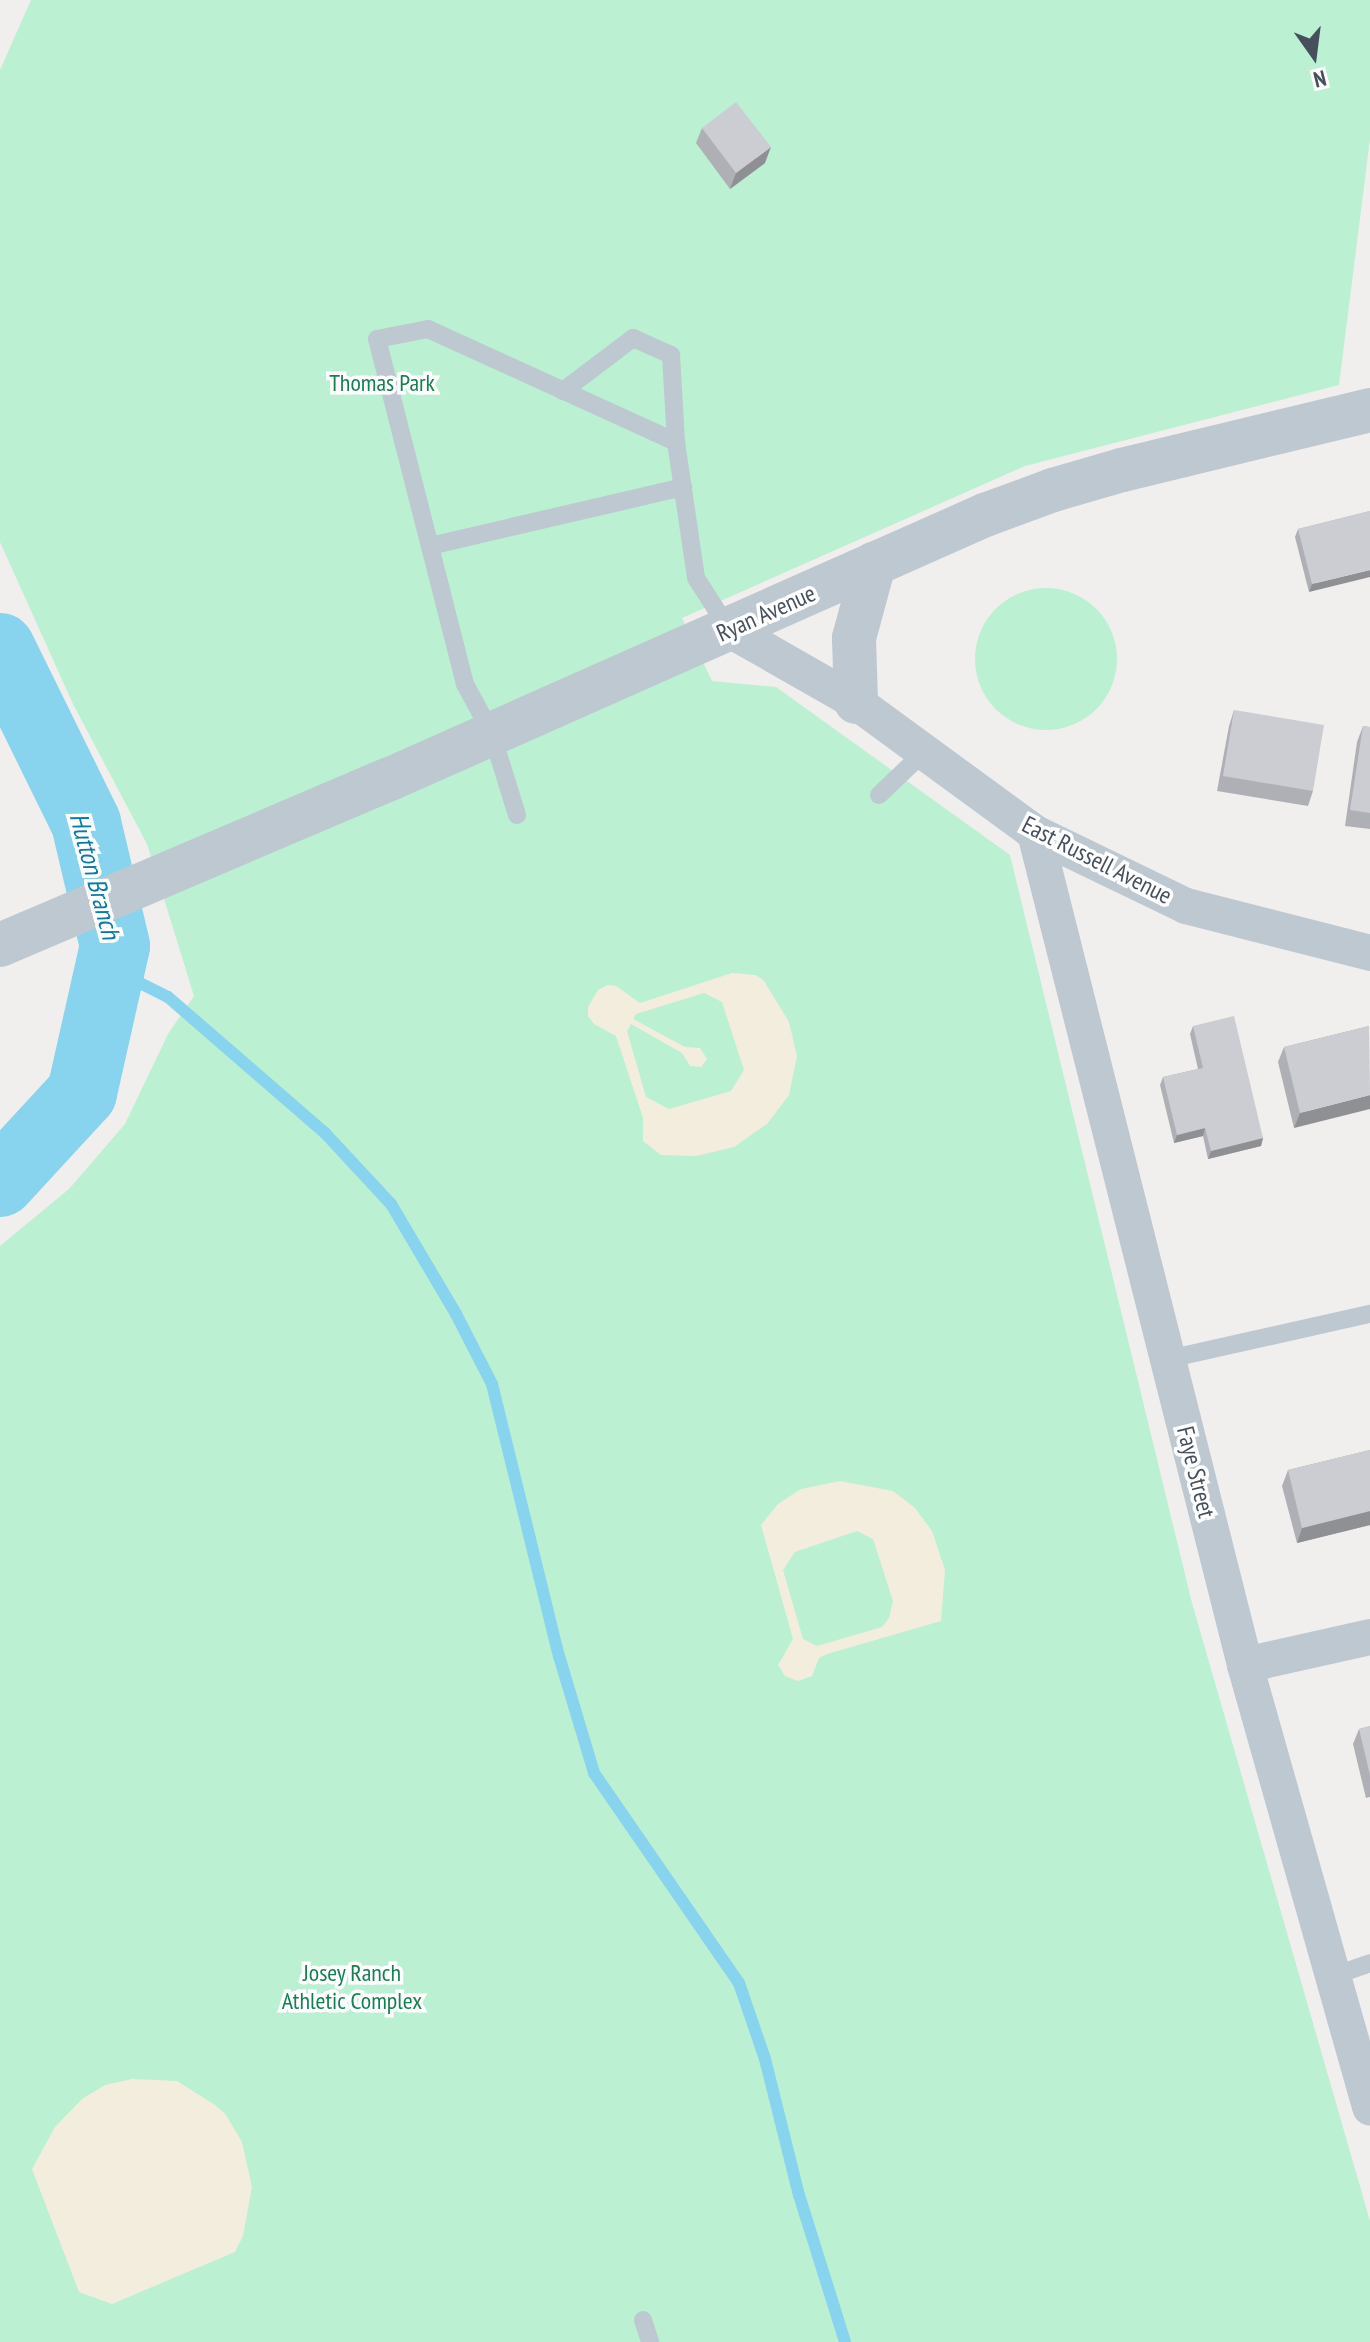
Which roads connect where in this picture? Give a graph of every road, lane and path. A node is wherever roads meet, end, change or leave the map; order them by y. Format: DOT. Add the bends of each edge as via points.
graph roads {
  1 [pos="563,391"];
  2 [pos="1370,410"];
  3 [pos="676,442"];
  4 [pos="683,487"];
  5 [pos="430,546"];
  6 [pos="874,564"];
  7 [pos="730,630"];
  8 [pos="856,702"];
  9 [pos="492,734"];
  10 [pos="924,752"];
  11 [pos="879,795"];
  12 [pos="517,815"];
  13 [pos="1035,833"];
  14 [pos="0,945"];
  15 [pos="1370,953"];
  16 [pos="1370,1314"];
  17 [pos="1168,1359"];
  18 [pos="1370,1637"];
  19 [pos="1245,1665"];
  20 [pos="1370,1963"];
  21 [pos="1333,1976"];
  22 [pos="1370,2108"];
  23 [pos="643,2320"];
  24 [pos="650,2342"];
  1 -- 3 [label="lane"];
  1 -- 3 [label="lane" via="633,338 658,349 671,355"];
  1 -- 5 [label="lane" via="428,329 377,339"];
  2 -- 6 [label="street, Ryan Avenue" via="1053,490"];
  3 -- 4 [label="lane"];
  4 -- 5 [label="lane"];
  4 -- 7 [label="lane" via="696,578"];
  5 -- 9 [label="lane" via="465,684"];
  6 -- 7 [label="street, Ryan Avenue"];
  6 -- 8 [label="street" via="854,638"];
  7 -- 8 [label="street, East Russell Avenue"];
  7 -- 9 [label="street, Ryan Avenue"];
  8 -- 10 [label="street, East Russell Avenue"];
  9 -- 12 [label="lane"];
  9 -- 14 [label="street, Ryan Avenue"];
  10 -- 11 [label="lane"];
  10 -- 13 [label="street, East Russell Avenue"];
  13 -- 15 [label="street, East Russell Avenue" via="1186,906"];
  13 -- 17 [label="street, Faye Street"];
  16 -- 17 [label="lane"];
  17 -- 19 [label="street, Faye Street"];
  18 -- 19 [label="street"];
  19 -- 21 [label="street, Faye Street"];
  20 -- 21 [label="lane"];
  21 -- 22 [label="street, Faye Street"];
  23 -- 24 [label="lane"];
}
